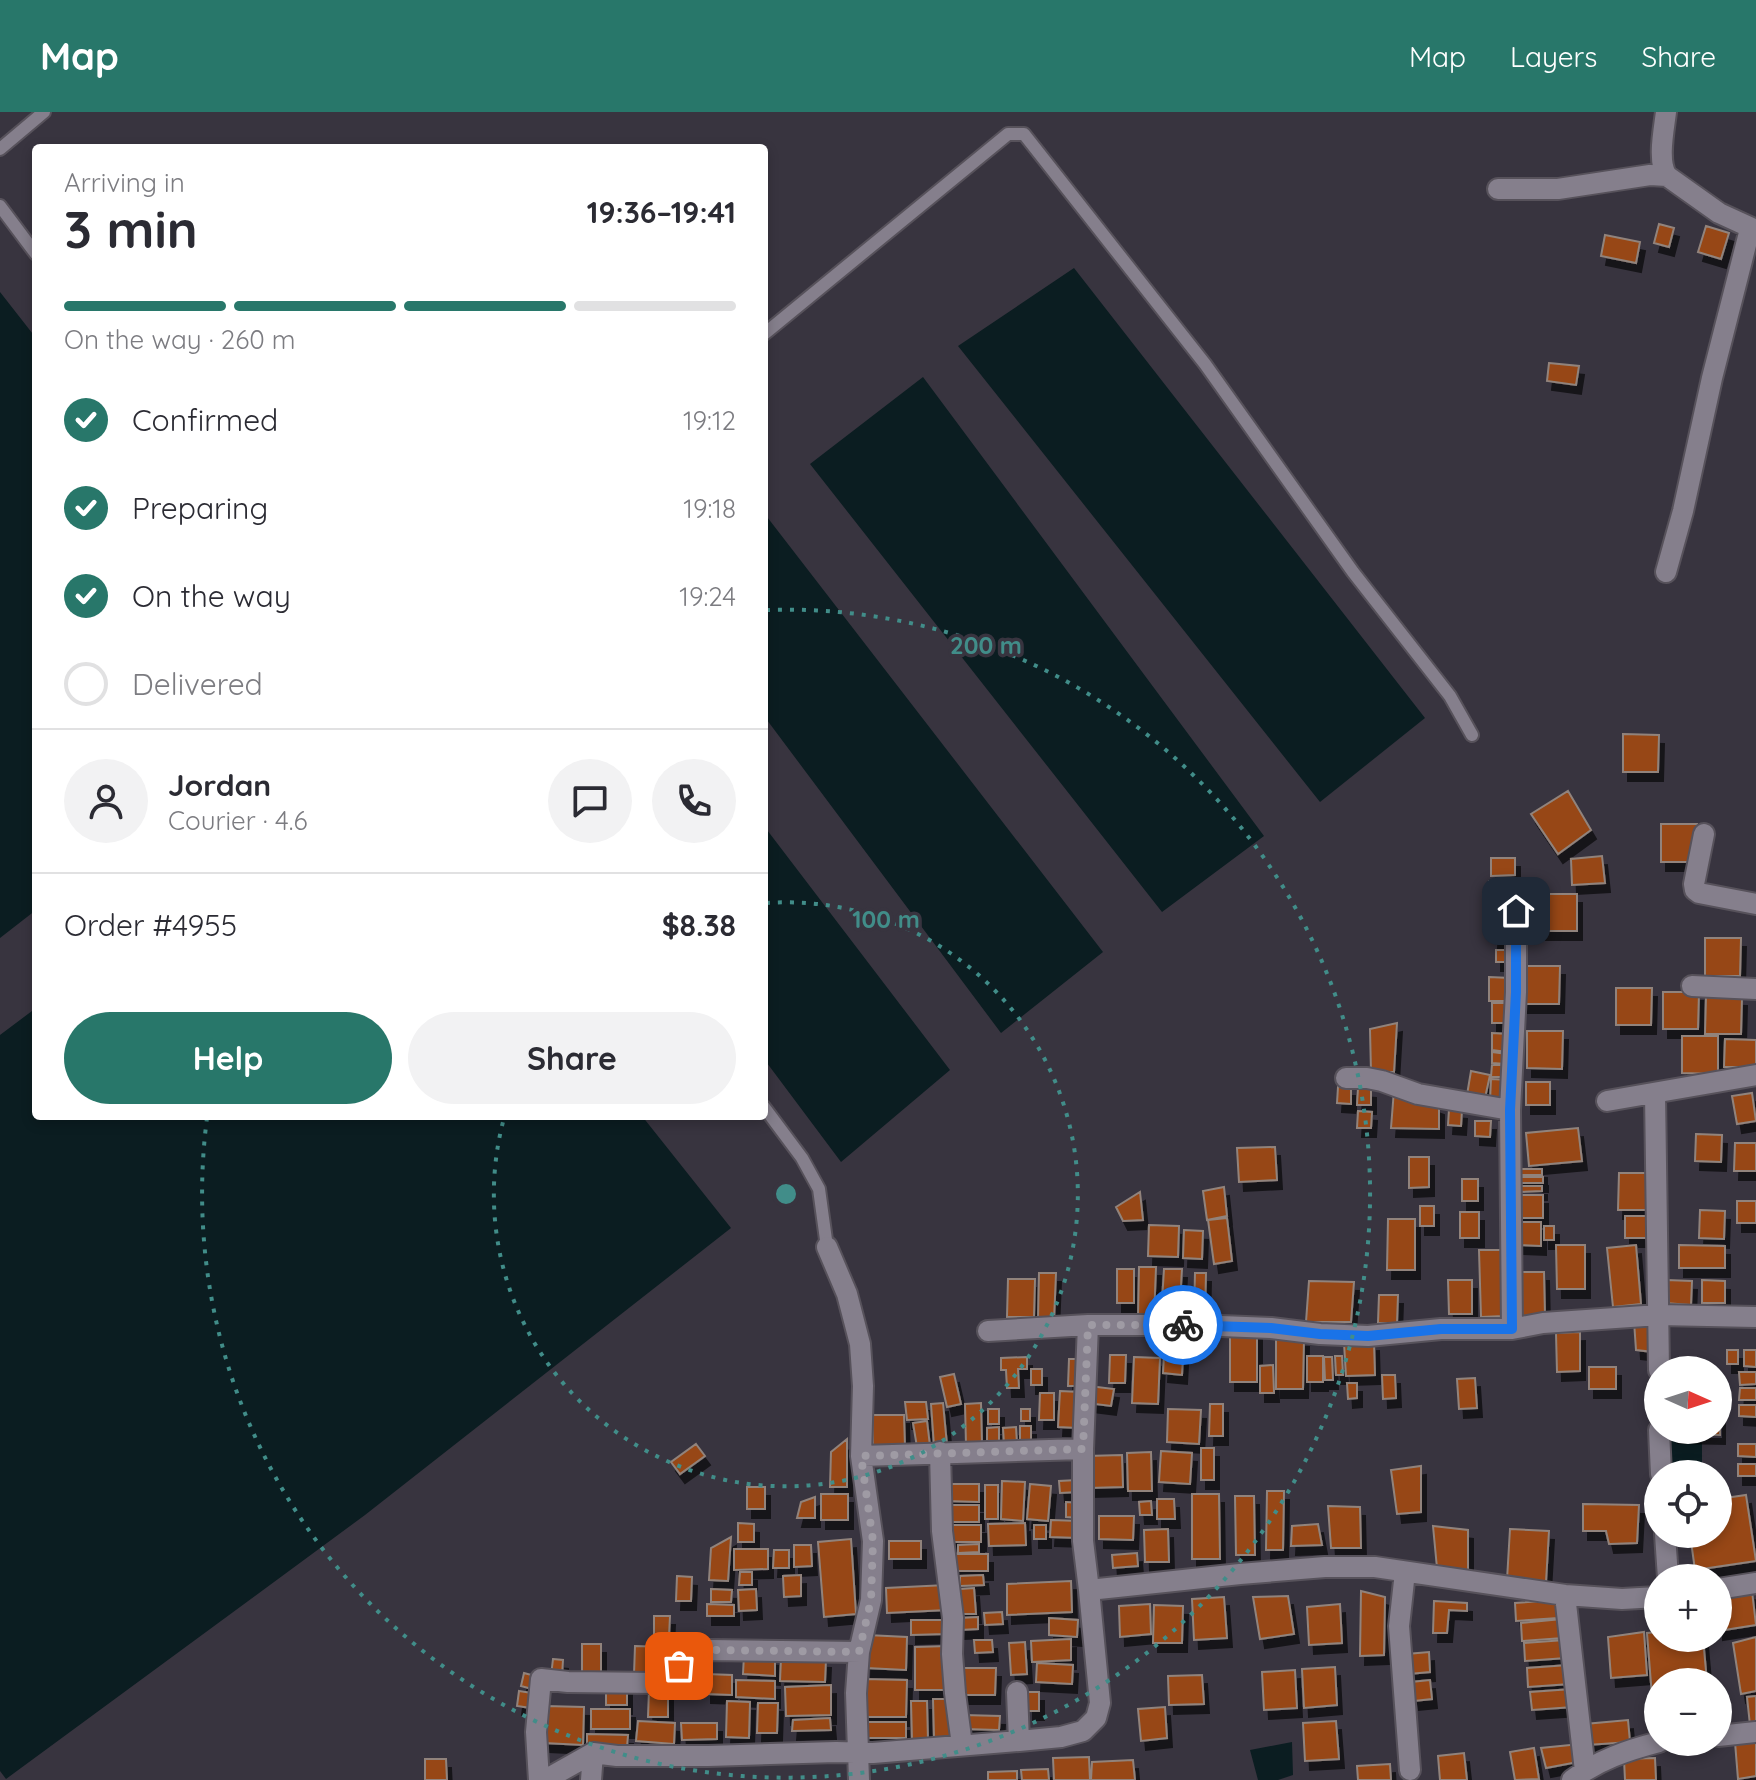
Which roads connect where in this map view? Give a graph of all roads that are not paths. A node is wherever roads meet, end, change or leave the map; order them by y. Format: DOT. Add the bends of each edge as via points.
graph roads {
  1 [pos="44,112"];
  2 [pos="1666,112"];
  3 [pos="0,149"];
  4 [pos="1667,176"];
  5 [pos="1498,189"];
  6 [pos="0,206"];
  7 [pos="1753,230"];
  8 [pos="32,249"];
  9 [pos="768,331"];
  10 [pos="1666,572"];
  11 [pos="1472,735"];
  12 [pos="1704,834"];
  13 [pos="1756,904"];
  14 [pos="1516,911"];
  15 [pos="1692,986"];
  16 [pos="1756,989"];
  17 [pos="1756,1075"];
  18 [pos="1346,1078"];
  19 [pos="1655,1094"];
  20 [pos="1607,1101"];
  21 [pos="1510,1110"];
  22 [pos="768,1112"];
  23 [pos="827,1247"];
  24 [pos="1659,1315"];
  25 [pos="1756,1317"];
  26 [pos="1088,1325"];
  27 [pos="1512,1329"];
  28 [pos="988,1331"];
  29 [pos="1659,1356"];
  30 [pos="1083,1449"];
  31 [pos="940,1452"];
  32 [pos="861,1456"];
  33 [pos="1405,1572"];
  34 [pos="1756,1583"];
  35 [pos="1732,1587"];
  36 [pos="1089,1590"];
  37 [pos="1565,1595"];
  38 [pos="1644,1598"];
  39 [pos="859,1652"];
  40 [pos="1017,1692"];
  41 [pos="1756,1732"];
  42 [pos="1732,1735"];
  43 [pos="1019,1741"];
  44 [pos="962,1745"];
  45 [pos="1644,1746"];
  46 [pos="859,1752"];
  47 [pos="593,1753"];
  48 [pos="1410,1770"];
  49 [pos="1578,1775"];
  50 [pos="539,1780"];
  51 [pos="545,1780"];
  52 [pos="591,1780"];
  53 [pos="859,1780"];
  1 -- 3 [label="lane"];
  2 -- 4 [label="street"];
  4 -- 5 [label="street" via="1558,189"];
  4 -- 7 [label="street"];
  6 -- 8 [label="lane"];
  7 -- 10 [label="street"];
  9 -- 11 [label="lane" via="1008,134 1024,134 1205,364 1353,572 1450,696"];
  12 -- 13 [label="street" via="1695,890"];
  14 -- 21 [label="street"];
  15 -- 16 [label="street"];
  17 -- 19 [label="street"];
  18 -- 21 [label="street" via="1367,1078 1418,1094"];
  19 -- 20 [label="street"];
  19 -- 24 [label="street"];
  21 -- 27 [label="street"];
  22 -- 23 [label="lane" via="819,1189"];
  23 -- 32 [label="street" via="860,1344"];
  24 -- 25 [label="street"];
  24 -- 27 [label="street"];
  24 -- 29 [label="street"];
  26 -- 27 [label="street" via="1256,1327 1368,1336"];
  26 -- 28 [label="street"];
  26 -- 30 [label="street"];
  30 -- 31 [label="street"];
  30 -- 36 [label="street"];
  31 -- 32 [label="street"];
  31 -- 44 [label="street"];
  32 -- 39 [label="street" via="873,1541 871,1600"];
  33 -- 36 [label="street" via="1325,1567"];
  33 -- 37 [label="street"];
  33 -- 48 [label="street" via="1399,1626"];
  34 -- 35 [label="street"];
  36 -- 43 [label="street" via="1100,1703 1096,1718 1083,1731"];
  37 -- 38 [label="street"];
  37 -- 49 [label="street"];
  39 -- 46 [label="street"];
  39 -- 50 [label="street" via="709,1650 691,1653 673,1679 658,1683 541,1679"];
  40 -- 43 [label="street"];
  41 -- 42 [label="street"];
  43 -- 44 [label="street"];
  44 -- 46 [label="street"];
  45 -- 49 [label="street"];
  46 -- 47 [label="street"];
  46 -- 53 [label="street"];
  47 -- 51 [label="street"];
  47 -- 52 [label="street"];
}
